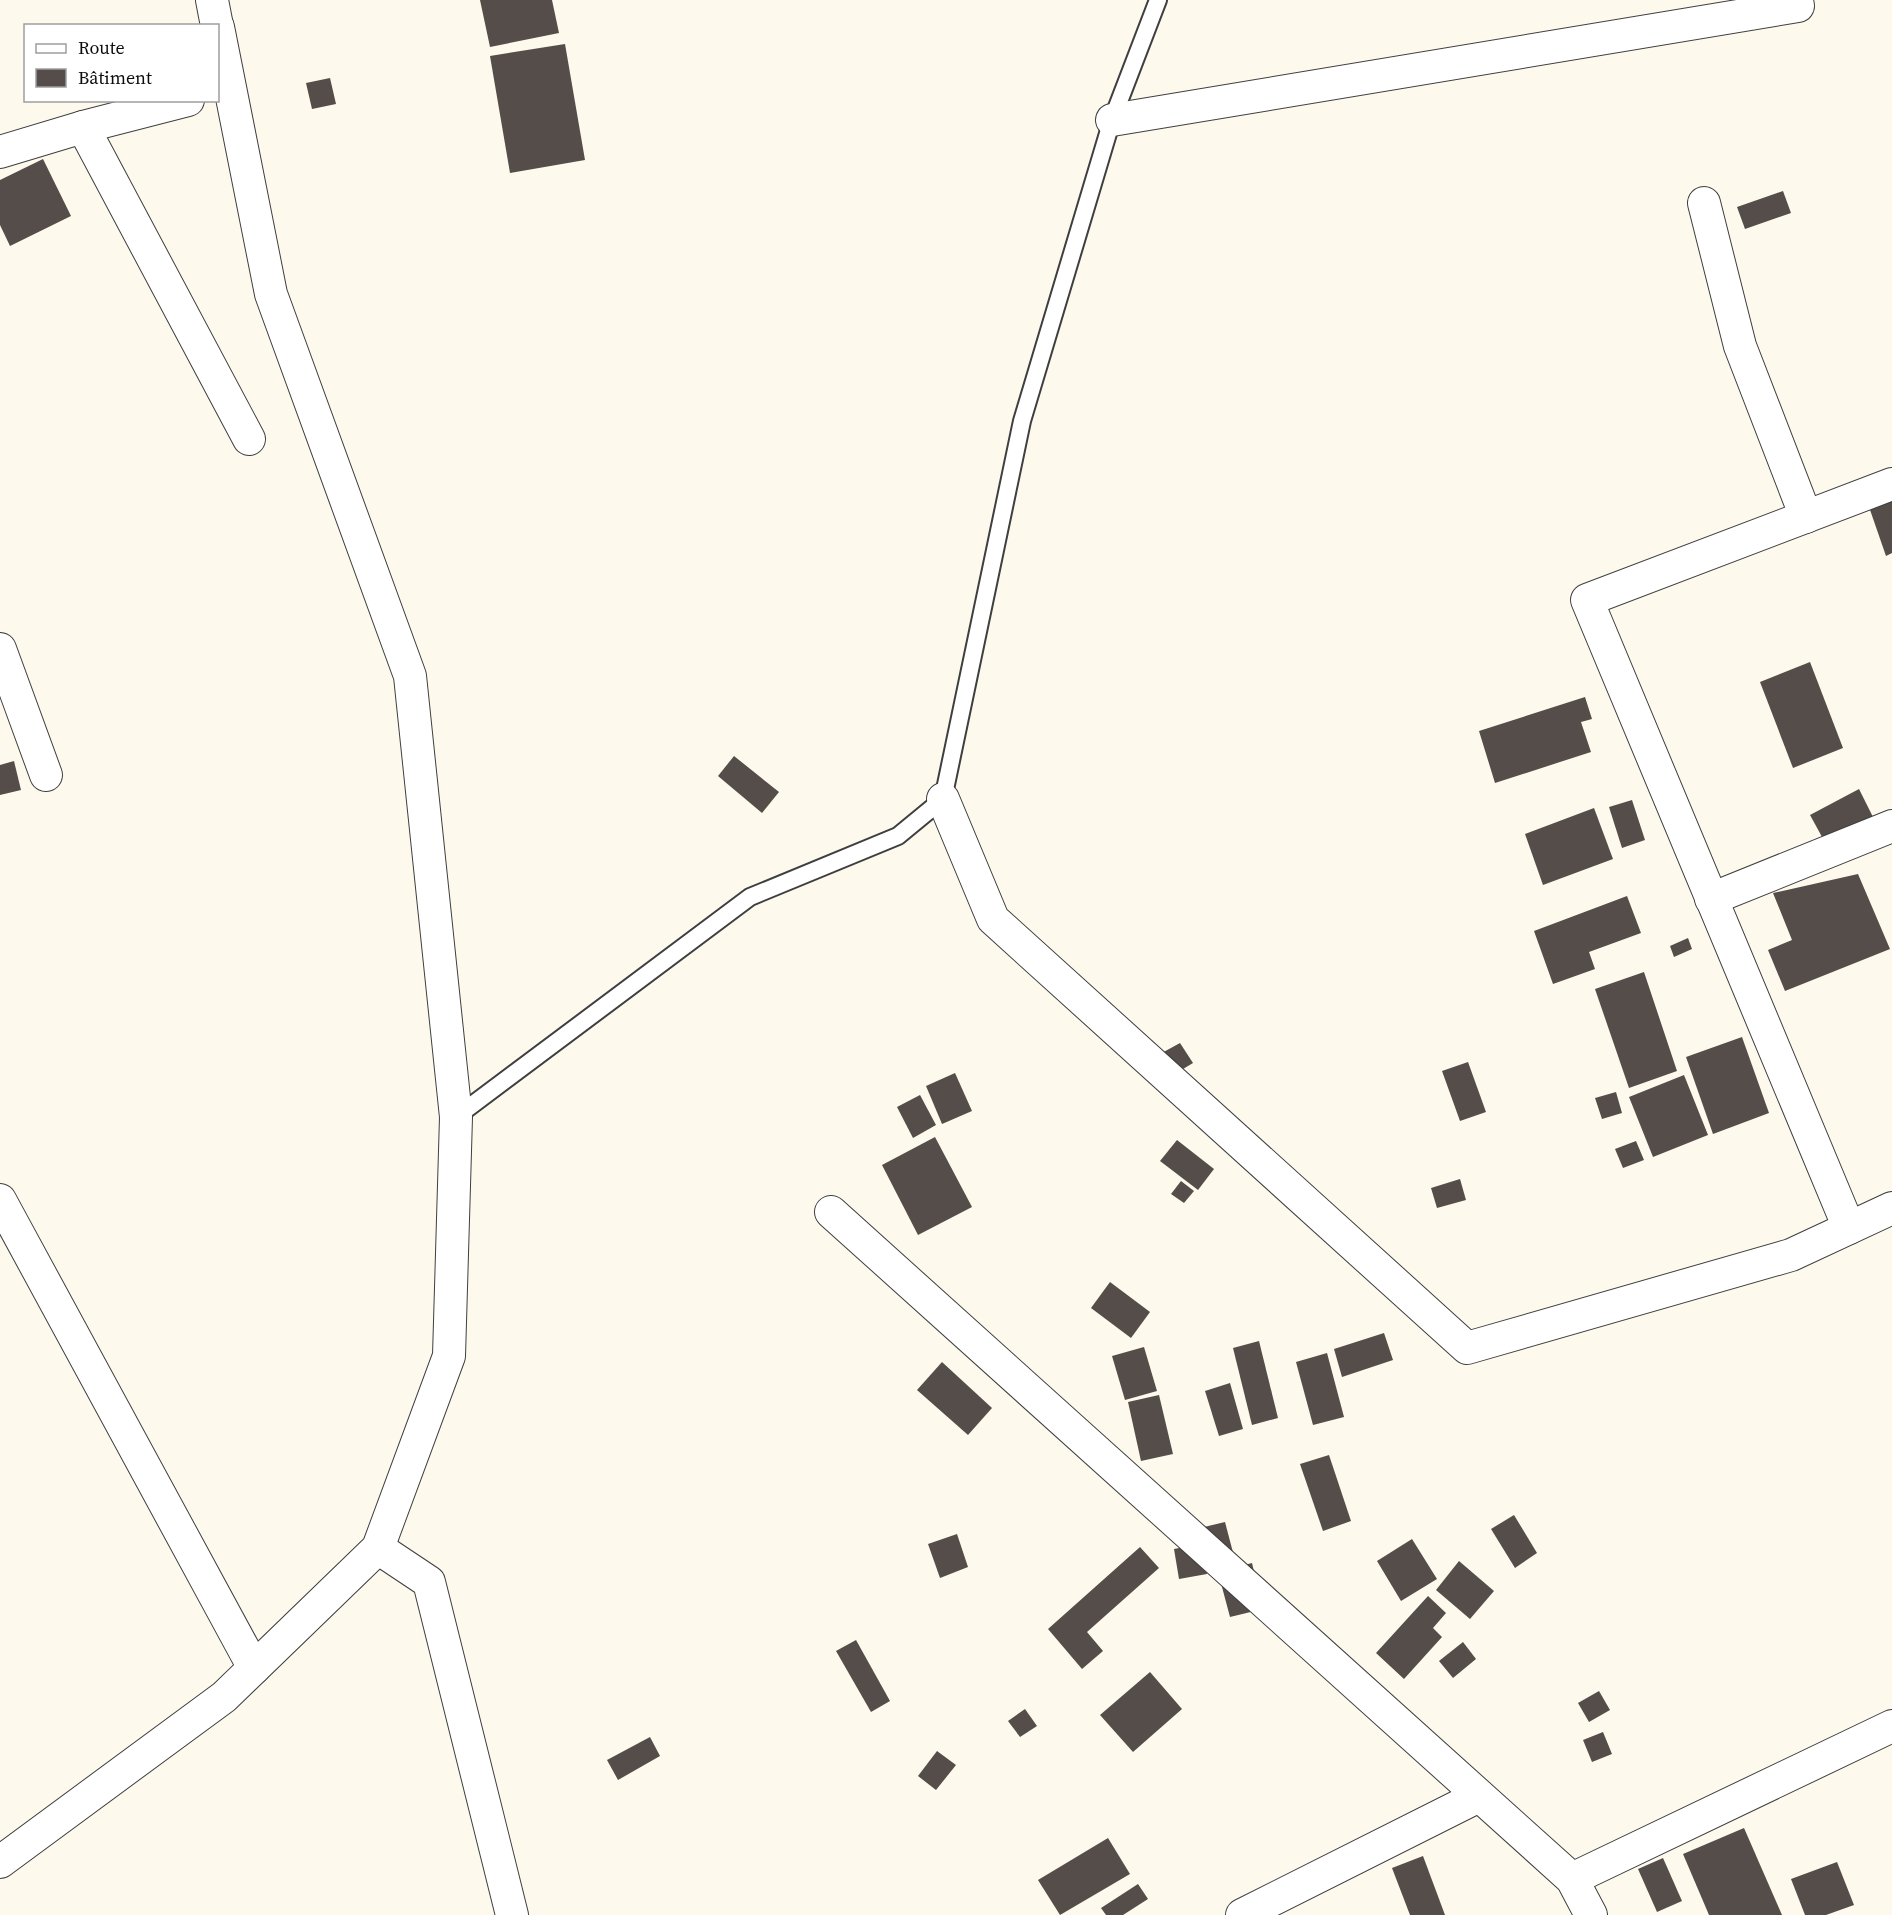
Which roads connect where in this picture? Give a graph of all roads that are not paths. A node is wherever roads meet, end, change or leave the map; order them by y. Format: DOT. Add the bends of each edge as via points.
graph roads {
  1 [pos="212,0"];
  2 [pos="1158,0"];
  3 [pos="1797,0"];
  4 [pos="217,24"];
  5 [pos="219,45"];
  6 [pos="224,92"];
  7 [pos="180,102"];
  8 [pos="1112,120"];
  9 [pos="83,127"];
  10 [pos="0,152"];
  11 [pos="1704,203"];
  12 [pos="249,439"];
  13 [pos="1892,484"];
  14 [pos="1806,517"];
  15 [pos="0,649"];
  16 [pos="46,775"];
  17 [pos="943,799"];
  18 [pos="1892,826"];
  19 [pos="1711,899"];
  20 [pos="456,1117"];
  21 [pos="0,1200"];
  22 [pos="1892,1208"];
  23 [pos="831,1212"];
  24 [pos="1849,1228"];
  25 [pos="378,1548"];
  26 [pos="254,1668"];
  27 [pos="1892,1726"];
  28 [pos="1479,1796"];
  29 [pos="0,1862"];
  30 [pos="1572,1879"];
  31 [pos="512,1915"];
  32 [pos="1242,1915"];
  33 [pos="1591,1915"];
  1 -- 4 [label="street"];
  2 -- 8 [label="lane"];
  3 -- 8 [label="street" via="1798,6"];
  5 -- 6 [label="street"];
  6 -- 20 [label="street" via="271,294 410,676"];
  7 -- 9 [label="street"];
  8 -- 17 [label="lane" via="1022,420"];
  9 -- 10 [label="street"];
  9 -- 12 [label="street"];
  11 -- 14 [label="street" via="1740,346"];
  13 -- 14 [label="street"];
  14 -- 19 [label="street" via="1587,600"];
  15 -- 16 [label="street"];
  17 -- 20 [label="lane" via="898,836 750,897"];
  17 -- 24 [label="street" via="993,919 1467,1348 1791,1255"];
  18 -- 19 [label="street"];
  19 -- 24 [label="street"];
  20 -- 25 [label="street" via="449,1356"];
  21 -- 26 [label="street"];
  22 -- 24 [label="street"];
  23 -- 28 [label="street"];
  25 -- 26 [label="street"];
  25 -- 31 [label="street" via="429,1582"];
  26 -- 29 [label="street" via="224,1697"];
  27 -- 30 [label="street"];
  28 -- 30 [label="street"];
  28 -- 32 [label="street"];
  30 -- 33 [label="street"];
}
